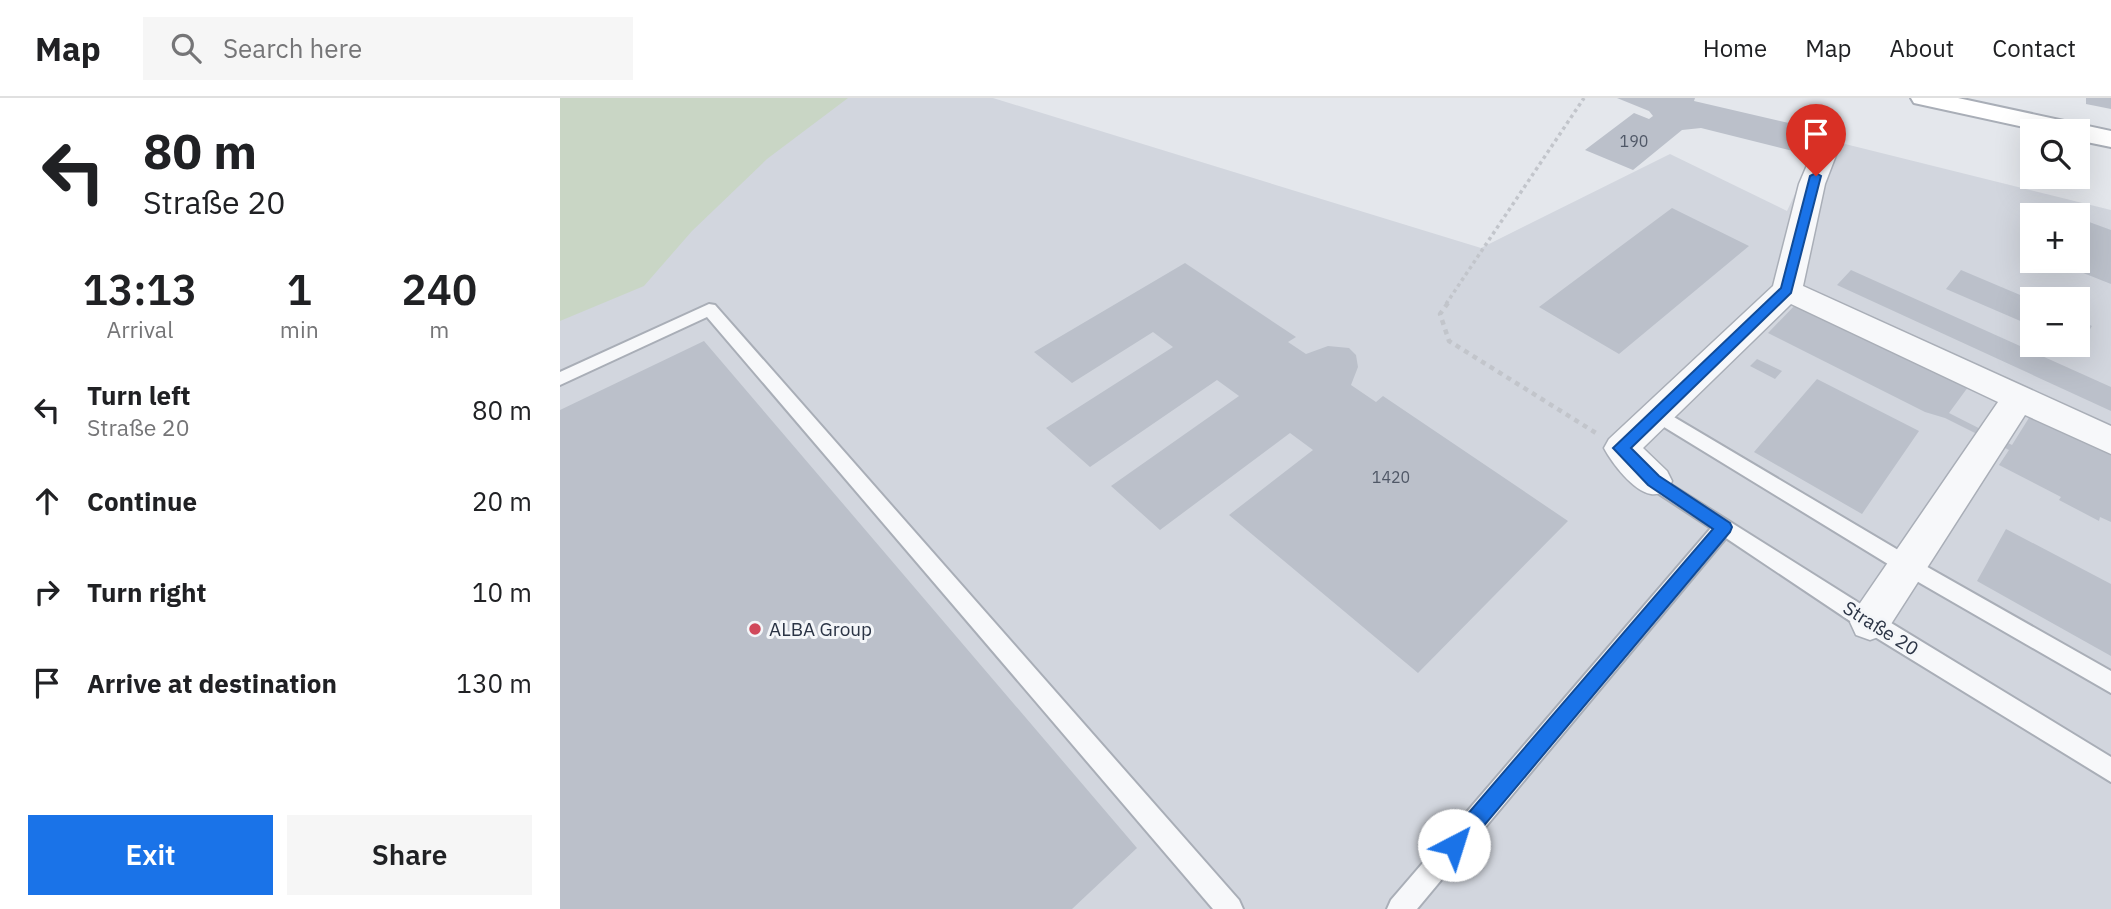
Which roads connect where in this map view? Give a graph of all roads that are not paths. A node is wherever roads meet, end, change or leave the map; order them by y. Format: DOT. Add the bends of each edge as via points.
graph roads {
  1 [pos="1923,98"];
  2 [pos="2021,119"];
  3 [pos="2090,134"];
  4 [pos="1831,137"];
  5 [pos="2111,139"];
  6 [pos="1787,290"];
  7 [pos="560,379"];
  8 [pos="2019,398"];
  9 [pos="1657,414"];
  10 [pos="2111,441"];
  11 [pos="1654,481"];
  12 [pos="1724,527"];
  13 [pos="1908,566"];
  14 [pos="1870,622"];
  15 [pos="2111,683"];
  16 [pos="2111,771"];
  17 [pos="1230,909"];
  18 [pos="1400,909"];
  1 -- 2 [label="street"];
  3 -- 5 [label="street"];
  4 -- 6 [label="street" via="1812,184"];
  6 -- 8 [label="street"];
  6 -- 9 [label="street"];
  7 -- 17 [label="lane" via="709,309"];
  8 -- 10 [label="street"];
  8 -- 13 [label="street"];
  9 -- 11 [label="street" via="1621,448"];
  9 -- 13 [label="lane"];
  11 -- 12 [label="lane, Straße 20"];
  12 -- 14 [label="lane, Straße 20"];
  12 -- 18 [label="lane"];
  13 -- 14 [label="street"];
  13 -- 15 [label="lane"];
  14 -- 16 [label="lane, Straße 20"];
}
